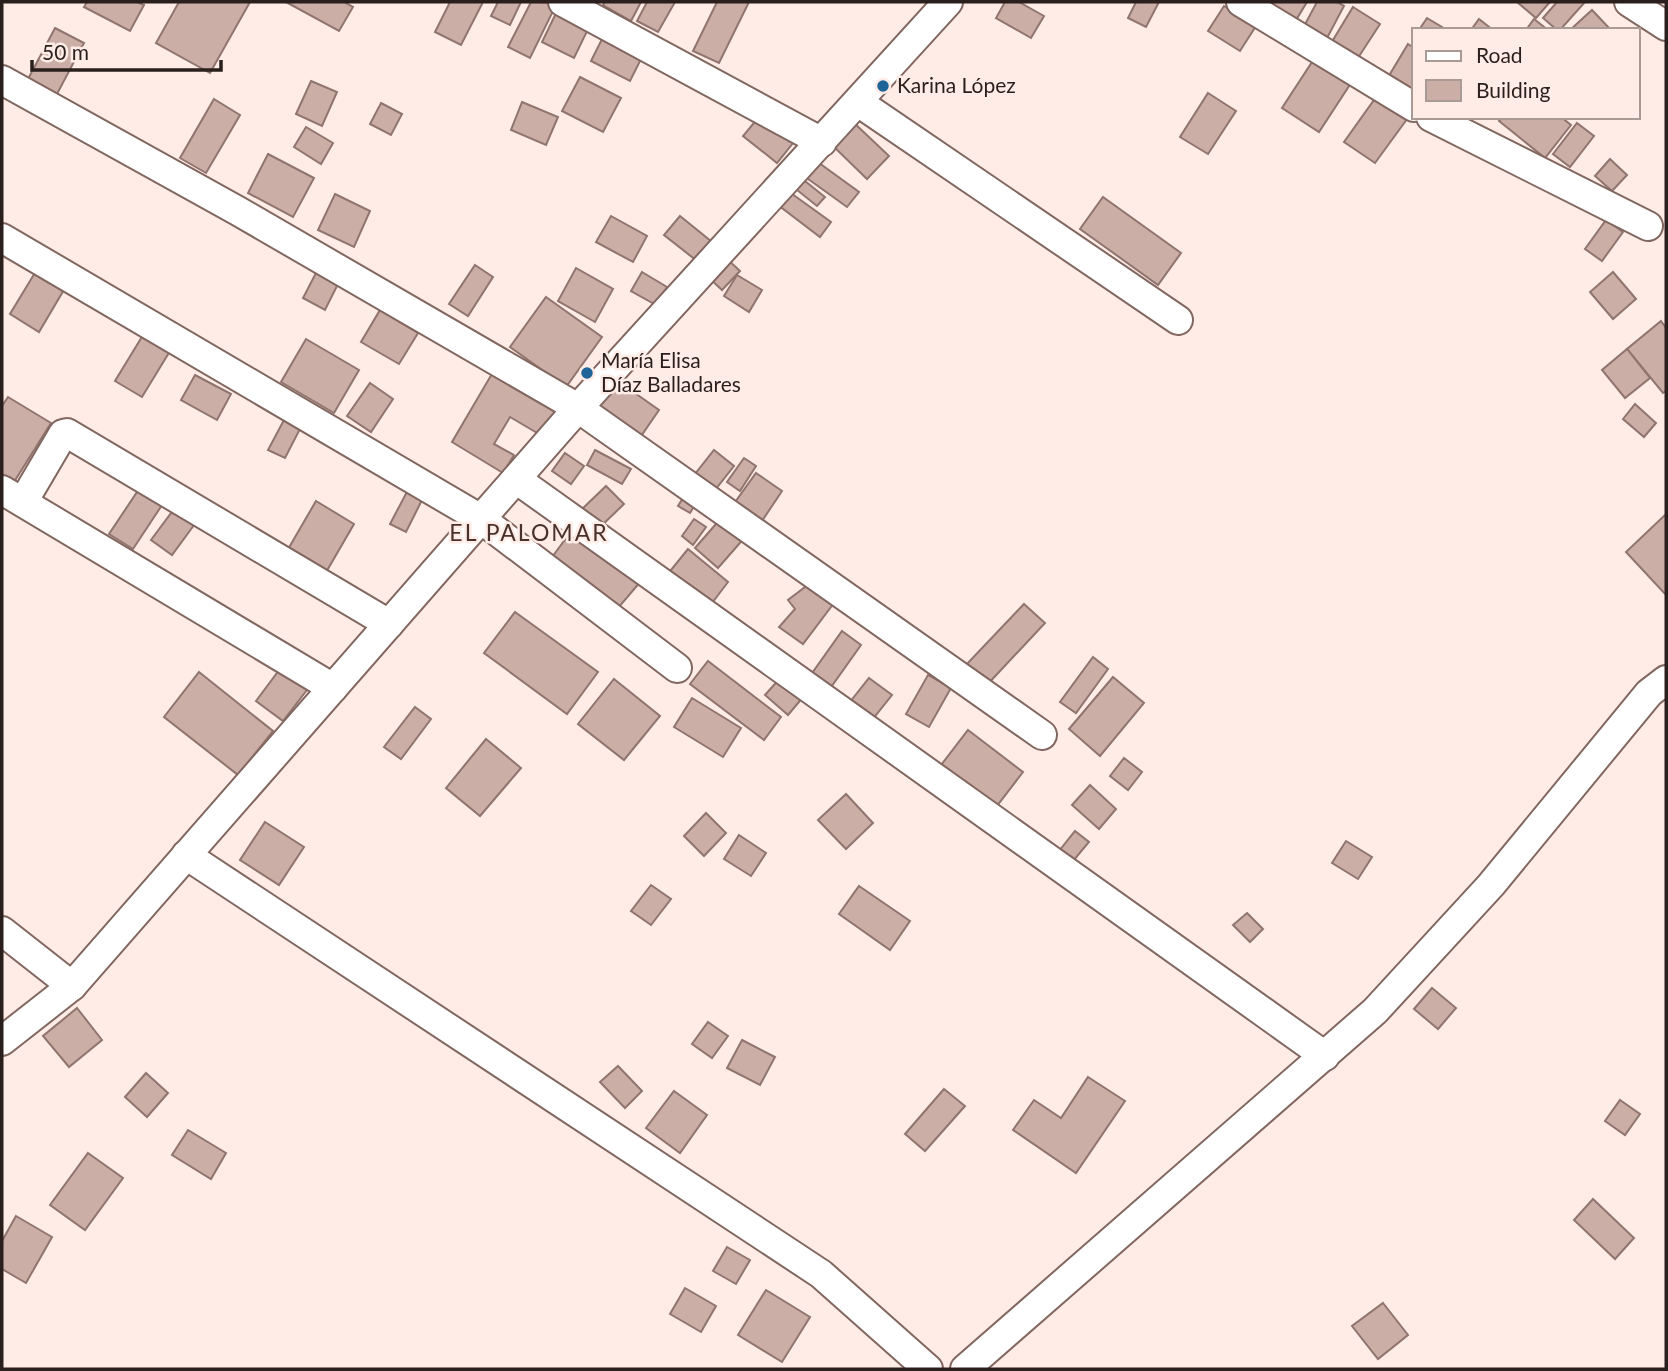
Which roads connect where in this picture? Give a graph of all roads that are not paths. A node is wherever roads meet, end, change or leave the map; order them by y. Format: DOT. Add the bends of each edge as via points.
graph roads {
  1 [pos="564,2"];
  2 [pos="948,2"];
  3 [pos="1241,2"];
  4 [pos="1629,2"];
  5 [pos="1666,26"];
  6 [pos="2,80"];
  7 [pos="858,102"];
  8 [pos="1412,106"];
  9 [pos="1435,119"];
  10 [pos="822,142"];
  11 [pos="1648,226"];
  12 [pos="2,238"];
  13 [pos="1178,320"];
  14 [pos="578,408"];
  15 [pos="516,479"];
  16 [pos="12,496"];
  17 [pos="481,519"];
  18 [pos="389,624"];
  19 [pos="677,667"];
  20 [pos="1666,680"];
  21 [pos="333,688"];
  22 [pos="1042,735"];
  23 [pos="186,855"];
  24 [pos="2,931"];
  25 [pos="72,986"];
  26 [pos="2,1041"];
  27 [pos="1325,1056"];
  28 [pos="928,1369"];
  29 [pos="965,1369"];
  1 -- 10 [label="street"];
  2 -- 7 [label="street"];
  3 -- 8 [label="street"];
  4 -- 5 [label="street"];
  6 -- 14 [label="street"];
  7 -- 10 [label="street"];
  7 -- 13 [label="street"];
  9 -- 11 [label="street"];
  10 -- 14 [label="street"];
  12 -- 17 [label="street"];
  14 -- 15 [label="street"];
  14 -- 22 [label="street"];
  15 -- 17 [label="street"];
  15 -- 27 [label="street"];
  16 -- 18 [label="street" via="67,433"];
  16 -- 21 [label="street"];
  17 -- 18 [label="street"];
  17 -- 19 [label="street"];
  18 -- 21 [label="street"];
  20 -- 27 [label="street" via="1649,693 1491,885 1375,1011"];
  21 -- 23 [label="street"];
  23 -- 25 [label="street"];
  23 -- 28 [label="street" via="821,1274"];
  24 -- 25 [label="street"];
  25 -- 26 [label="street"];
  27 -- 29 [label="street"];
}
